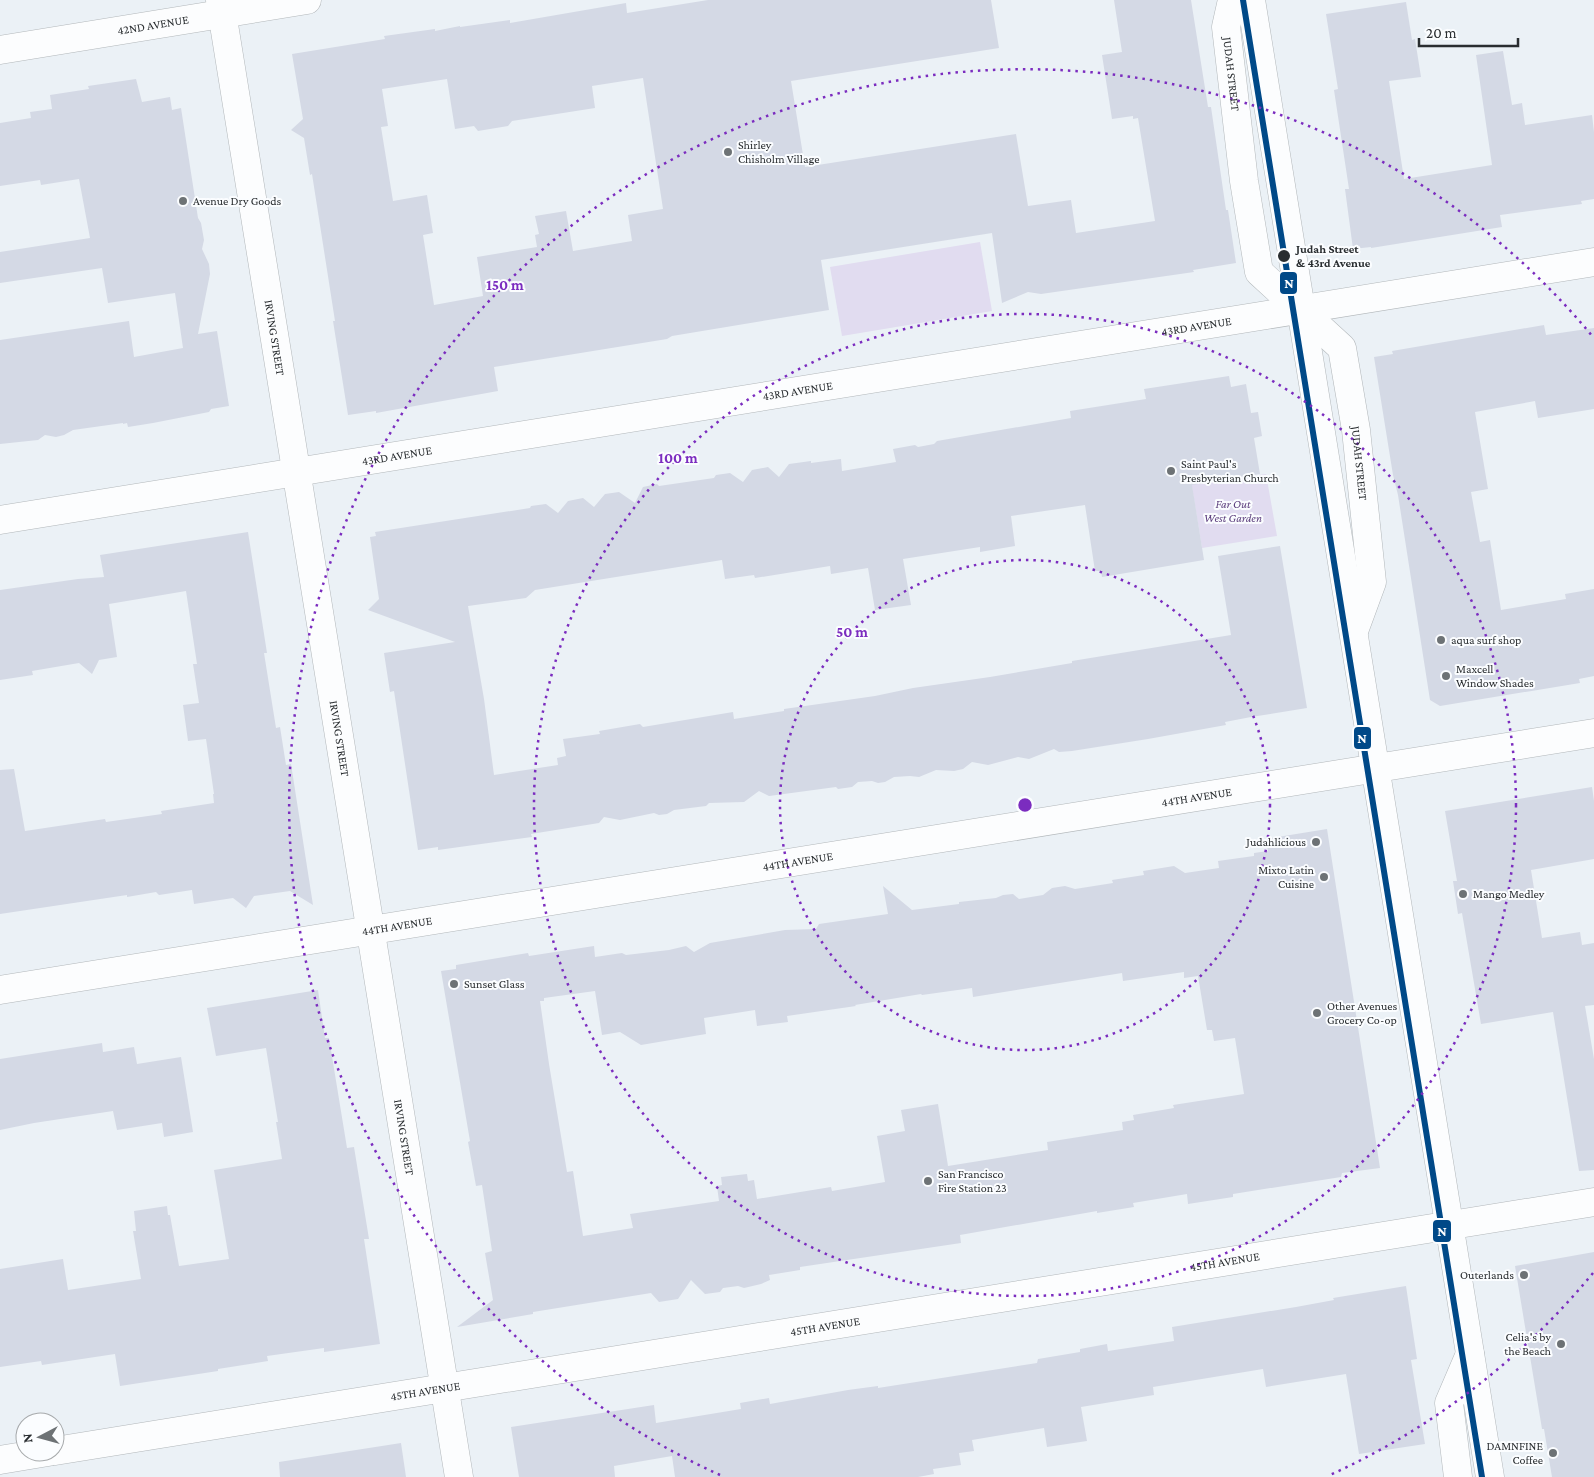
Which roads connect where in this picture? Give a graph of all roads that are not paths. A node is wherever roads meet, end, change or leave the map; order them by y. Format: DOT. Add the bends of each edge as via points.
graph roads {
  1 [pos="307,0"];
  2 [pos="1232,0"];
  3 [pos="1251,0"];
  4 [pos="221,7"];
  5 [pos="0,50"];
  6 [pos="1594,262"];
  7 [pos="1301,309"];
  8 [pos="296,472"];
  9 [pos="0,520"];
  10 [pos="1594,732"];
  11 [pos="1376,768"];
  12 [pos="370,930"];
  13 [pos="0,990"];
  14 [pos="1594,1202"];
  15 [pos="1449,1226"];
  16 [pos="1470,1354"];
  17 [pos="444,1388"];
  18 [pos="65,1449"];
  19 [pos="15,1458"];
  20 [pos="0,1460"];
  21 [pos="1450,1466"];
  22 [pos="459,1477"];
  23 [pos="1490,1477"];
  1 -- 4 [label="street, 42ND AVENUE"];
  2 -- 7 [label="street, JUDAH STREET" via="1226,27 1244,181 1259,272"];
  3 -- 7 [label="street"];
  4 -- 5 [label="street, 42ND AVENUE"];
  4 -- 8 [label="street, IRVING STREET"];
  6 -- 7 [label="street, 43RD AVENUE"];
  7 -- 8 [label="street, 43RD AVENUE"];
  7 -- 11 [label="street"];
  8 -- 9 [label="street, 43RD AVENUE"];
  8 -- 12 [label="street, IRVING STREET"];
  10 -- 11 [label="street, 44TH AVENUE"];
  11 -- 12 [label="street, 44TH AVENUE"];
  11 -- 15 [label="street"];
  12 -- 13 [label="street, 44TH AVENUE"];
  12 -- 17 [label="street, IRVING STREET"];
  14 -- 15 [label="street, 45TH AVENUE"];
  15 -- 16 [label="street"];
  15 -- 17 [label="street, 45TH AVENUE"];
  16 -- 21 [label="street" via="1449,1403"];
  16 -- 23 [label="street"];
  17 -- 18 [label="street, 45TH AVENUE"];
  17 -- 22 [label="street, IRVING STREET"];
  19 -- 20 [label="street"];
}
